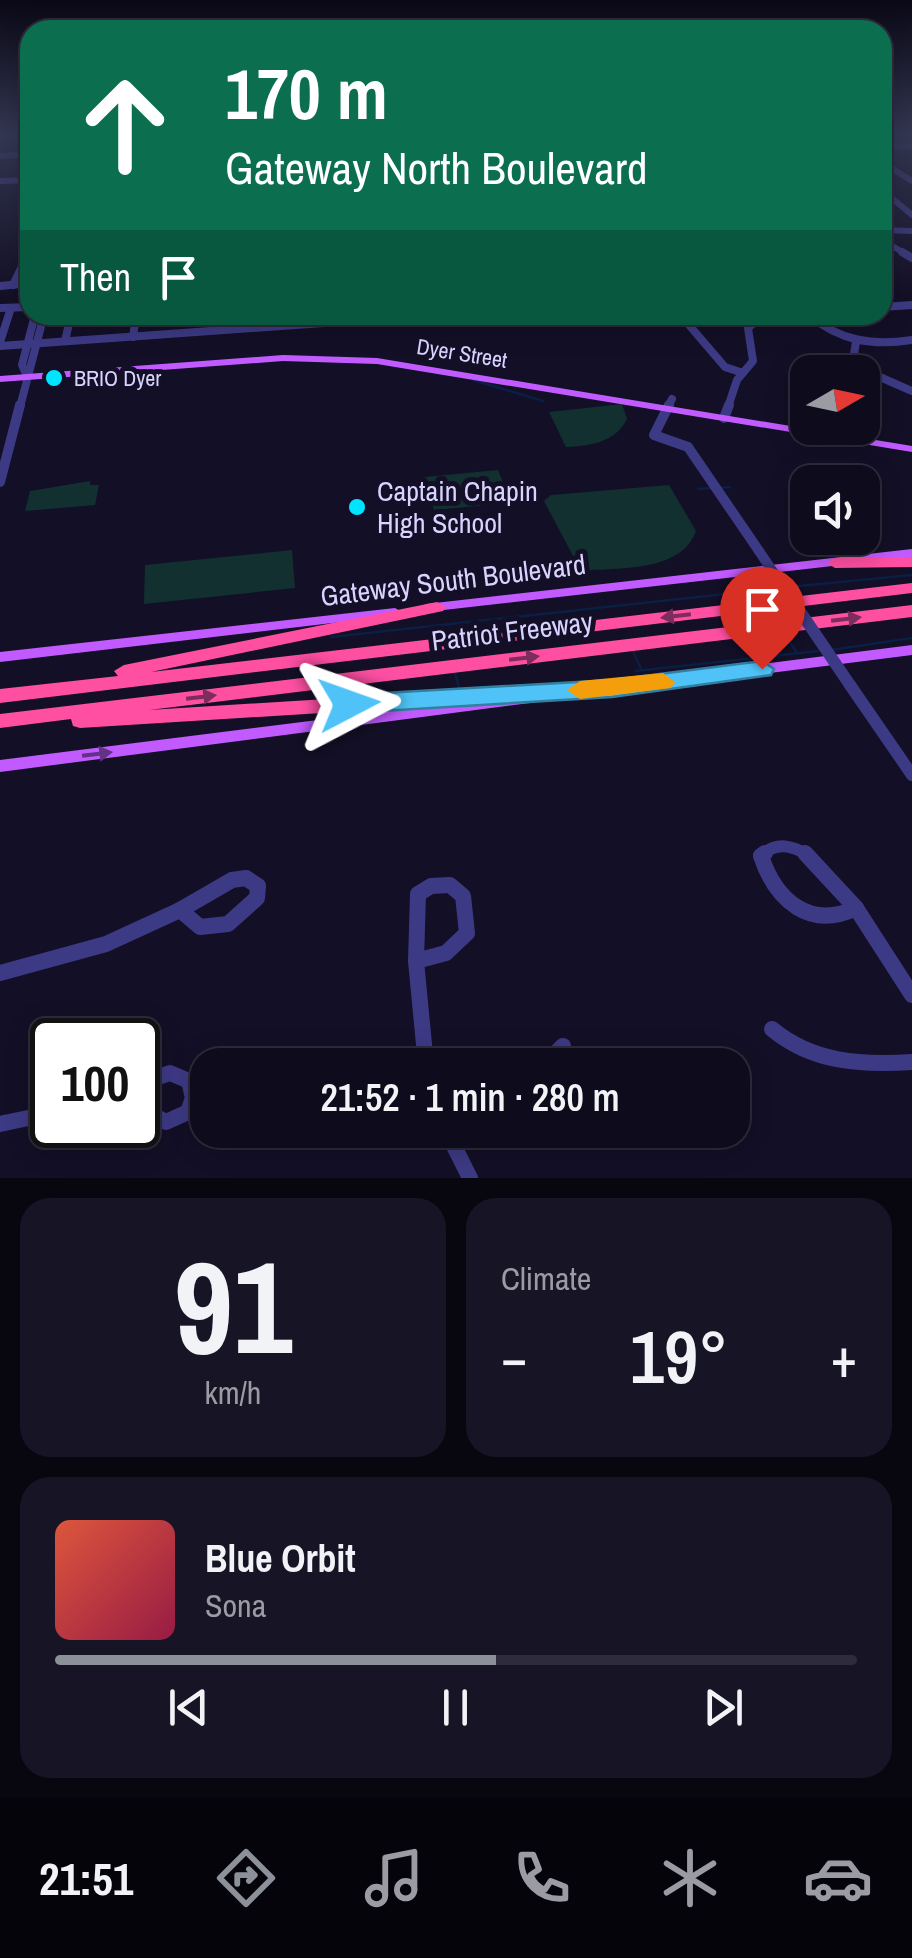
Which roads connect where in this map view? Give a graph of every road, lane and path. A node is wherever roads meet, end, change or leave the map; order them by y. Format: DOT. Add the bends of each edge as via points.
graph roads {
  1 [pos="892,198"];
  2 [pos="912,214"];
  3 [pos="20,270"];
  4 [pos="13,284"];
  5 [pos="20,284"];
  6 [pos="0,286"];
  7 [pos="0,308"];
  8 [pos="11,308"];
  9 [pos="20,308"];
  10 [pos="34,325"];
  11 [pos="40,325"];
  12 [pos="69,325"];
  13 [pos="135,325"];
  14 [pos="198,325"];
  15 [pos="261,325"];
  16 [pos="285,325"];
  17 [pos="752,325"];
  18 [pos="820,325"];
  19 [pos="688,326"];
  20 [pos="261,328"];
  21 [pos="198,331"];
  22 [pos="134,337"];
  23 [pos="912,340"];
  24 [pos="65,342"];
  25 [pos="856,342"];
  26 [pos="32,343"];
  27 [pos="0,344"];
  28 [pos="394,355"];
  29 [pos="319,358"];
  30 [pos="25,373"];
  31 [pos="743,373"];
  32 [pos="0,376"];
  33 [pos="912,390"];
  34 [pos="591,391"];
  35 [pos="670,404"];
  36 [pos="726,414"];
  37 [pos="790,421"];
  38 [pos="880,435"];
  39 [pos="912,440"];
  40 [pos="912,449"];
  41 [pos="2,466"];
  42 [pos="0,482"];
  43 [pos="912,553"];
  44 [pos="912,562"];
  45 [pos="835,563"];
  46 [pos="912,588"];
  47 [pos="437,607"];
  48 [pos="912,611"];
  49 [pos="912,650"];
  50 [pos="0,656"];
  51 [pos="612,688"];
  52 [pos="7,695"];
  53 [pos="0,722"];
  54 [pos="0,766"];
  55 [pos="912,775"];
  56 [pos="856,908"];
  57 [pos="180,910"];
  58 [pos="416,961"];
  59 [pos="0,973"];
  60 [pos="912,996"];
  61 [pos="772,1029"];
  62 [pos="424,1048"];
  63 [pos="912,1062"];
  64 [pos="30,1118"];
  65 [pos="0,1124"];
  66 [pos="455,1148"];
  67 [pos="470,1178"];
  1 -- 2 [label="street"];
  3 -- 4 [label="street"];
  4 -- 5 [label="street"];
  4 -- 6 [label="street"];
  7 -- 8 [label="street"];
  8 -- 9 [label="street"];
  8 -- 27 [label="street"];
  10 -- 26 [label="street"];
  11 -- 26 [label="street"];
  12 -- 24 [label="street"];
  13 -- 22 [label="street"];
  14 -- 21 [label="street"];
  15 -- 20 [label="street"];
  16 -- 20 [label="street"];
  17 -- 31 [label="street" via="754,360"];
  18 -- 25 [label="street"];
  19 -- 31 [label="street" via="725,367"];
  20 -- 21 [label="street"];
  21 -- 22 [label="street"];
  22 -- 24 [label="street"];
  23 -- 25 [label="street"];
  24 -- 26 [label="street"];
  25 -- 33 [label="street" via="854,354 866,368"];
  26 -- 27 [label="street"];
  26 -- 30 [label="street"];
  28 -- 29 [label="main road"];
  28 -- 30 [label="main road, Dyer Street" via="291,350"];
  28 -- 34 [label="main road, Dyer Street"];
  29 -- 30 [label="main road, Dyer Street"];
  29 -- 34 [label="main road, Dyer Street"];
  30 -- 32 [label="main road, Dyer Street"];
  30 -- 41 [label="street"];
  31 -- 36 [label="street"];
  34 -- 35 [label="main road, Dyer Street"];
  35 -- 36 [label="main road, Dyer Street"];
  35 -- 55 [label="street, bridge" via="654,434 688,447"];
  36 -- 37 [label="main road, Dyer Street"];
  36 -- 40 [label="main road, Dyer Street"];
  38 -- 39 [label="main road"];
  41 -- 42 [label="street"];
  43 -- 45 [label="main road, Gateway South Boulevard"];
  44 -- 45 [label="highway"];
  45 -- 47 [label="main road, Gateway South Boulevard"];
  46 -- 52 [label="highway, Patriot Freeway, one-way"];
  47 -- 50 [label="main road, Gateway South Boulevard"];
  47 -- 52 [label="highway"];
  53 -- 48 [label="highway, Patriot Freeway, one-way"];
  49 -- 51 [label="main road"];
  51 -- 53 [label="highway" via="122,721"];
  54 -- 51 [label="main road, one-way"];
  56 -- 56 [label="street" via="802,850 770,847 761,856 776,887 814,916 832,918"];
  56 -- 60 [label="street"];
  57 -- 57 [label="street" via="232,880 246,878 258,886 254,901 213,930 195,928"];
  57 -- 59 [label="street" via="106,944"];
  58 -- 58 [label="street" via="418,894 430,886 456,888 468,924 464,940 438,958"];
  58 -- 62 [label="street"];
  61 -- 63 [label="street" via="817,1056"];
  64 -- 65 [label="street"];
  66 -- 67 [label="street"];
}
